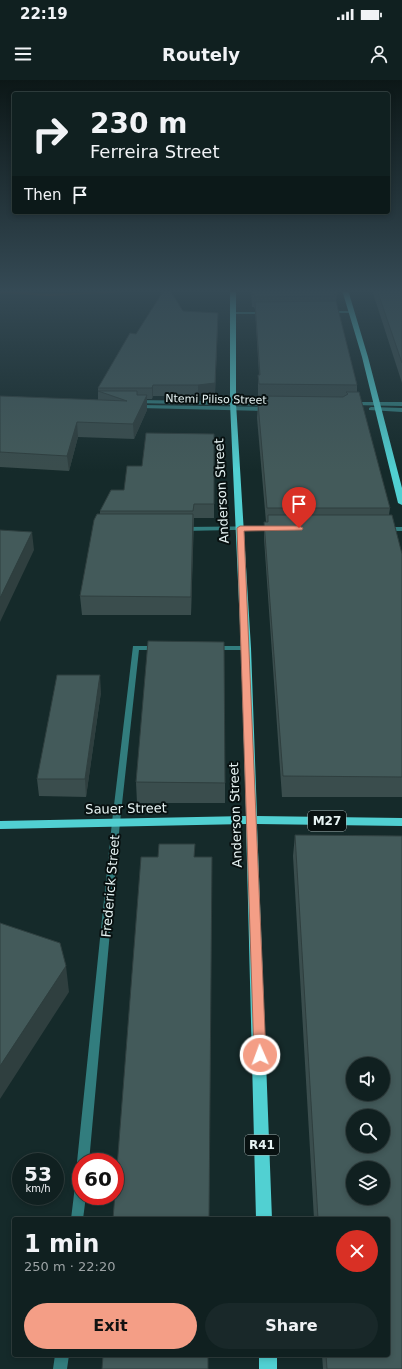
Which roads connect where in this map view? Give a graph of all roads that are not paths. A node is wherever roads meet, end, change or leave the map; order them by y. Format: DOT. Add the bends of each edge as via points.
graph roads {
  1 [pos="234,350"];
  2 [pos="363,350"];
  3 [pos="131,404"];
  4 [pos="402,404"];
  5 [pos="234,406"];
  6 [pos="273,406"];
  7 [pos="345,407"];
  8 [pos="377,407"];
  9 [pos="402,410"];
  10 [pos="402,503"];
  11 [pos="240,528"];
  12 [pos="279,528"];
  13 [pos="178,529"];
  14 [pos="379,529"];
  15 [pos="402,529"];
  16 [pos="168,648"];
  17 [pos="207,648"];
  18 [pos="246,648"];
  19 [pos="252,820"];
  20 [pos="116,822"];
  21 [pos="402,822"];
  22 [pos="0,825"];
  23 [pos="84,1153"];
  24 [pos="79,1205"];
  25 [pos="77,1217"];
  26 [pos="264,1217"];
  27 [pos="62,1357"];
  28 [pos="268,1357"];
  29 [pos="60,1369"];
  30 [pos="268,1369"];
  1 -- 5 [label="main road, R41"];
  2 -- 8 [label="main road"];
  3 -- 5 [label="street, Ntemi Piliso Street"];
  4 -- 8 [label="street"];
  5 -- 6 [label="street, Ntemi Piliso Street"];
  5 -- 11 [label="main road, Anderson Street / R41"];
  7 -- 8 [label="street"];
  8 -- 9 [label="street"];
  8 -- 10 [label="main road"];
  11 -- 12 [label="street"];
  11 -- 13 [label="street"];
  11 -- 18 [label="main road, Anderson Street / R41"];
  14 -- 15 [label="street"];
  16 -- 20 [label="street, Frederick Street" via="136,648"];
  17 -- 18 [label="street"];
  18 -- 19 [label="main road, Anderson Street / R41"];
  19 -- 20 [label="main road, Sauer Street / M27"];
  19 -- 21 [label="main road, M27"];
  19 -- 26 [label="main road, Anderson Street / R41"];
  20 -- 22 [label="main road, Sauer Street / M27"];
  20 -- 23 [label="street, Frederick Street"];
  24 -- 25 [label="street"];
  27 -- 29 [label="street"];
  28 -- 30 [label="main road"];
}
